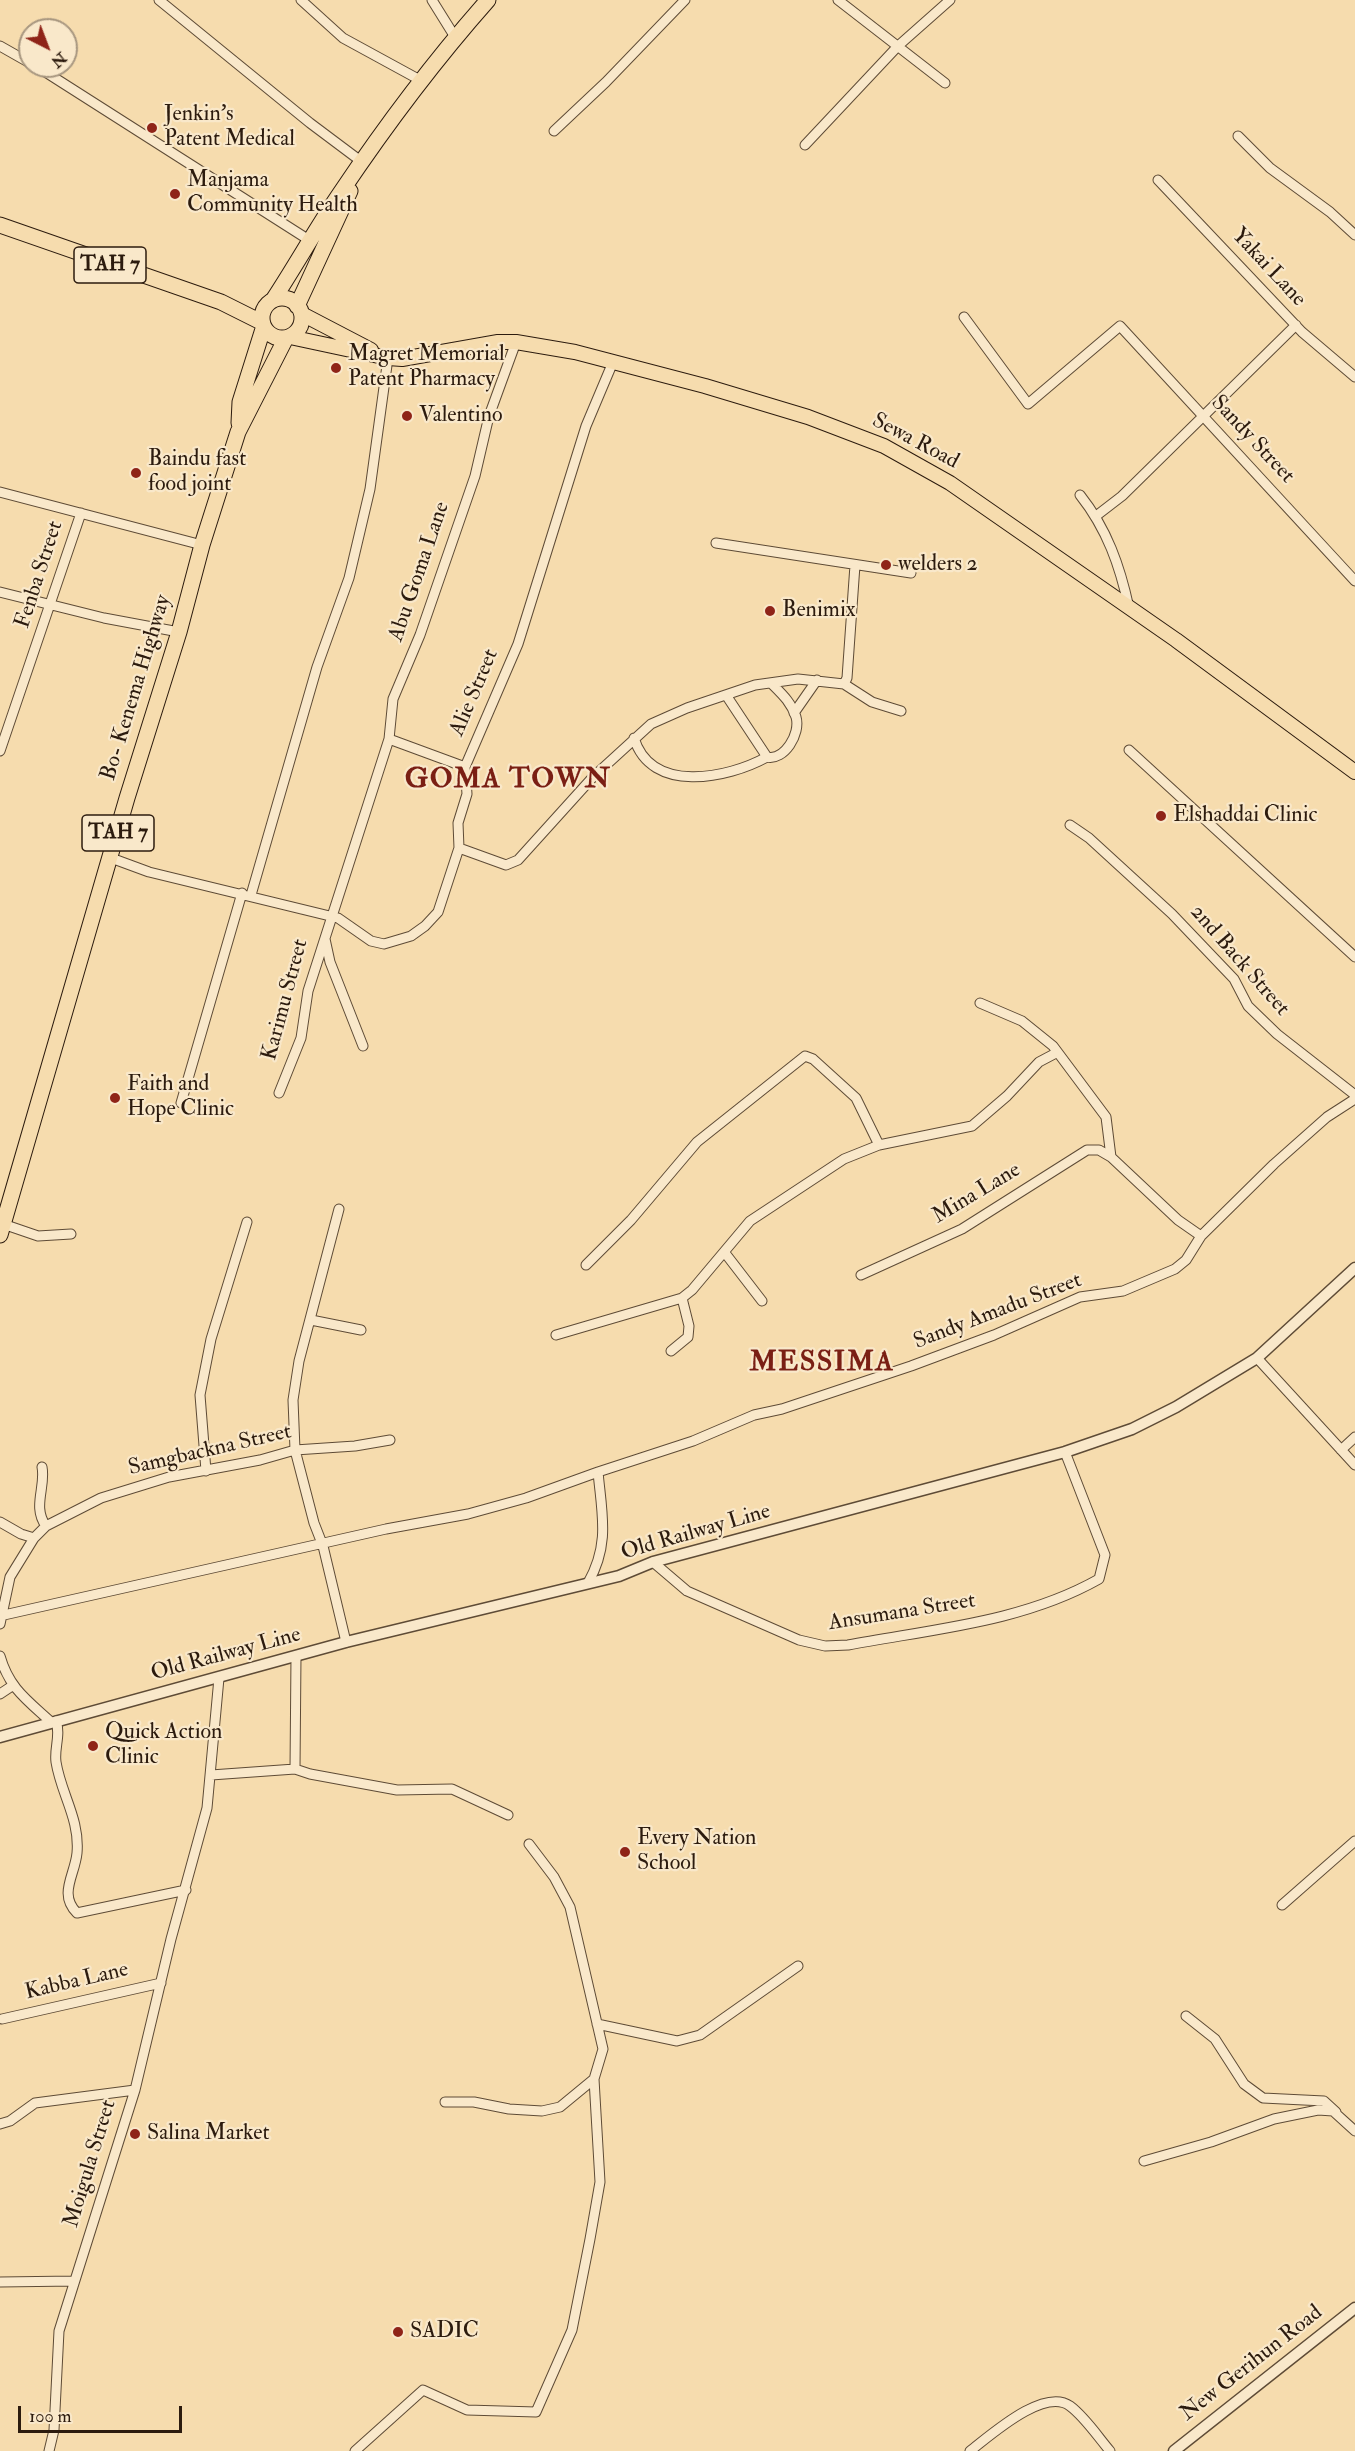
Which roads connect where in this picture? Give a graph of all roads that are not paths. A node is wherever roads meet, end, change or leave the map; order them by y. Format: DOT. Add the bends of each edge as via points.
graph roads {
  1 [pos="159,0"];
  2 [pos="301,0"];
  3 [pos="432,0"];
  4 [pos="488,0"];
  5 [pos="685,0"];
  6 [pos="838,0"];
  7 [pos="950,0"];
  8 [pos="455,37"];
  9 [pos="0,46"];
  10 [pos="898,46"];
  11 [pos="18,56"];
  12 [pos="55,78"];
  13 [pos="420,80"];
  14 [pos="945,83"];
  15 [pos="554,131"];
  16 [pos="1238,136"];
  17 [pos="805,145"];
  18 [pos="359,167"];
  19 [pos="1158,180"];
  20 [pos="0,225"];
  21 [pos="1355,235"];
  22 [pos="309,240"];
  23 [pos="220,302"];
  24 [pos="269,303"];
  25 [pos="300,310"];
  26 [pos="964,317"];
  27 [pos="262,325"];
  28 [pos="1296,325"];
  29 [pos="288,338"];
  30 [pos="516,342"];
  31 [pos="385,357"];
  32 [pos="613,362"];
  33 [pos="1355,377"];
  34 [pos="1204,417"];
  35 [pos="238,432"];
  36 [pos="0,492"];
  37 [pos="1080,495"];
  38 [pos="81,513"];
  39 [pos="1096,516"];
  40 [pos="716,543"];
  41 [pos="202,545"];
  42 [pos="855,566"];
  43 [pos="911,573"];
  44 [pos="1355,581"];
  45 [pos="0,592"];
  46 [pos="51,603"];
  47 [pos="1129,608"];
  48 [pos="179,632"];
  49 [pos="817,680"];
  50 [pos="771,683"];
  51 [pos="844,684"];
  52 [pos="726,695"];
  53 [pos="901,711"];
  54 [pos="794,713"];
  55 [pos="634,738"];
  56 [pos="389,739"];
  57 [pos="1128,750"];
  58 [pos="0,751"];
  59 [pos="766,757"];
  60 [pos="465,767"];
  61 [pos="1355,772"];
  62 [pos="1070,825"];
  63 [pos="459,848"];
  64 [pos="111,858"];
  65 [pos="247,894"];
  66 [pos="330,916"];
  67 [pos="324,935"];
  68 [pos="1355,957"];
  69 [pos="980,1003"];
  70 [pos="363,1046"];
  71 [pos="1056,1053"];
  72 [pos="279,1093"];
  73 [pos="1355,1097"];
  74 [pos="181,1103"];
  75 [pos="879,1145"];
  76 [pos="1111,1157"];
  77 [pos="339,1209"];
  78 [pos="247,1222"];
  79 [pos="2,1229"];
  80 [pos="71,1234"];
  81 [pos="1201,1236"];
  82 [pos="725,1253"];
  83 [pos="586,1265"];
  84 [pos="1355,1268"];
  85 [pos="861,1275"];
  86 [pos="682,1298"];
  87 [pos="762,1301"];
  88 [pos="311,1320"];
  89 [pos="361,1330"];
  90 [pos="556,1335"];
  91 [pos="671,1351"];
  92 [pos="1257,1358"];
  93 [pos="1355,1437"];
  94 [pos="390,1440"];
  95 [pos="296,1450"];
  96 [pos="1341,1450"];
  97 [pos="1065,1452"];
  98 [pos="1355,1465"];
  99 [pos="42,1467"];
  100 [pos="206,1471"];
  101 [pos="598,1472"];
  102 [pos="0,1522"];
  103 [pos="46,1526"];
  104 [pos="34,1538"];
  105 [pos="323,1546"];
  106 [pos="653,1562"];
  107 [pos="588,1583"];
  108 [pos="2,1620"];
  109 [pos="346,1642"];
  110 [pos="0,1656"];
  111 [pos="296,1656"];
  112 [pos="219,1678"];
  113 [pos="12,1686"];
  114 [pos="0,1694"];
  115 [pos="53,1721"];
  116 [pos="0,1737"];
  117 [pos="295,1769"];
  118 [pos="211,1775"];
  119 [pos="508,1815"];
  120 [pos="1355,1841"];
  121 [pos="529,1844"];
  122 [pos="186,1890"];
  123 [pos="1282,1905"];
  124 [pos="798,1966"];
  125 [pos="161,1983"];
  126 [pos="1186,2016"];
  127 [pos="2,2019"];
  128 [pos="597,2024"];
  129 [pos="594,2079"];
  130 [pos="135,2090"];
  131 [pos="445,2102"];
  132 [pos="1345,2120"];
  133 [pos="0,2124"];
  134 [pos="1355,2131"];
  135 [pos="1144,2161"];
  136 [pos="74,2281"];
  137 [pos="0,2282"];
  138 [pos="1355,2308"];
  139 [pos="49,2451"];
  140 [pos="355,2451"];
  141 [pos="970,2451"];
  142 [pos="1110,2451"];
  143 [pos="1174,2451"];
  1 -- 18 [label="street"];
  2 -- 13 [label="street" via="343,38"];
  3 -- 8 [label="street"];
  4 -- 8 [label="highway"];
  5 -- 15 [label="street"];
  6 -- 10 [label="street"];
  7 -- 10 [label="street"];
  8 -- 13 [label="highway"];
  9 -- 11 [label="street"];
  10 -- 14 [label="street"];
  10 -- 17 [label="street"];
  12 -- 22 [label="street"];
  13 -- 18 [label="highway"];
  16 -- 21 [label="street" via="1270,168"];
  18 -- 22 [label="highway"];
  18 -- 25 [label="highway"];
  19 -- 28 [label="street, Yakai Lane"];
  20 -- 23 [label="highway, TAH 7"];
  22 -- 24 [label="highway"];
  23 -- 24 [label="highway"];
  23 -- 27 [label="highway"];
  24 -- 25 [label="highway" via="288,299"];
  24 -- 27 [label="highway"];
  25 -- 29 [label="highway" via="300,327"];
  25 -- 31 [label="main road"];
  26 -- 34 [label="street, Sandy Street" via="1028,404 1120,326"];
  27 -- 29 [label="highway" via="274,338"];
  27 -- 35 [label="highway, TAH 7" via="240,402"];
  28 -- 33 [label="street, Yakai Lane"];
  28 -- 34 [label="street"];
  29 -- 31 [label="main road, Sewa Road"];
  29 -- 35 [label="highway, TAH 7"];
  30 -- 31 [label="main road, Sewa Road" via="479,344 402,359"];
  30 -- 32 [label="main road, Sewa Road"];
  30 -- 56 [label="street, Abu Goma Lane" via="489,416 475,476 420,635 393,699"];
  31 -- 65 [label="street" via="370,489 349,578 317,667"];
  32 -- 47 [label="main road, Sewa Road" via="808,417 884,446 950,483"];
  32 -- 60 [label="street, Alie Street" via="586,426 518,644"];
  34 -- 39 [label="street"];
  34 -- 44 [label="street, Sandy Street"];
  35 -- 41 [label="highway, Bo- Kenema Highway / TAH 7"];
  36 -- 38 [label="street"];
  37 -- 39 [label="street"];
  38 -- 41 [label="street"];
  38 -- 46 [label="street, Fenba Street"];
  39 -- 47 [label="street" via="1121,570"];
  40 -- 42 [label="street"];
  41 -- 48 [label="highway, Bo- Kenema Highway / TAH 7"];
  42 -- 43 [label="street"];
  42 -- 51 [label="street"];
  45 -- 46 [label="street"];
  46 -- 48 [label="street"];
  46 -- 58 [label="street, Fenba Street"];
  47 -- 61 [label="main road, Sewa Road"];
  48 -- 64 [label="highway, Bo- Kenema Highway / TAH 7"];
  49 -- 50 [label="street"];
  49 -- 51 [label="street"];
  49 -- 54 [label="street"];
  50 -- 52 [label="street"];
  50 -- 54 [label="street" via="789,699"];
  51 -- 53 [label="street" via="872,702"];
  52 -- 55 [label="street" via="651,724"];
  52 -- 59 [label="street"];
  54 -- 59 [label="street" via="797,721 789,746 781,756"];
  55 -- 59 [label="street" via="637,750 648,764 692,777 738,770"];
  55 -- 63 [label="street" via="518,860 506,865"];
  56 -- 60 [label="street"];
  56 -- 66 [label="street, Abu Goma Lane"];
  57 -- 68 [label="street"];
  60 -- 63 [label="street, Alie Street"];
  62 -- 73 [label="street, 2nd Back Street" via="1172,914 1234,979 1248,1006 1277,1034"];
  63 -- 66 [label="street, Alie Street" via="438,912 411,936 384,944"];
  64 -- 65 [label="street, Alie Street" via="150,872"];
  64 -- 79 [label="highway, Bo- Kenema Highway / TAH 7"];
  65 -- 66 [label="street, Alie Street"];
  65 -- 74 [label="street"];
  66 -- 67 [label="street, Karimu Street"];
  67 -- 70 [label="street" via="330,962"];
  67 -- 72 [label="street, Karimu Street" via="308,991 301,1038"];
  69 -- 71 [label="street" via="1022,1021 1053,1046"];
  71 -- 75 [label="street" via="1039,1062 972,1126"];
  71 -- 76 [label="street" via="1106,1117"];
  73 -- 81 [label="street, Sandy Amadu Street" via="1327,1117"];
  75 -- 82 [label="street" via="844,1159 750,1221"];
  75 -- 83 [label="street" via="856,1098 805,1056 697,1142 631,1220"];
  76 -- 81 [label="street" via="1178,1220"];
  76 -- 85 [label="street, Mina Lane" via="1099,1150 1087,1150 962,1229"];
  77 -- 88 [label="street"];
  78 -- 100 [label="street" via="211,1339 200,1395"];
  79 -- 80 [label="street" via="38,1236"];
  81 -- 101 [label="street, Sandy Amadu Street" via="1181,1265 1123,1292 1080,1297 911,1366 754,1415 693,1441"];
  82 -- 86 [label="street"];
  82 -- 87 [label="street"];
  84 -- 92 [label="street, Old Railway Line"];
  86 -- 90 [label="street"];
  86 -- 91 [label="street" via="688,1336"];
  88 -- 89 [label="street"];
  88 -- 95 [label="street" via="293,1400"];
  92 -- 96 [label="street"];
  92 -- 97 [label="street, Old Railway Line" via="1132,1429"];
  93 -- 96 [label="street"];
  94 -- 95 [label="street, Samgbackna Street"];
  95 -- 100 [label="street, Samgbackna Street"];
  95 -- 105 [label="street"];
  96 -- 98 [label="street"];
  97 -- 106 [label="street, Old Railway Line"];
  97 -- 106 [label="street, Ansumana Street" via="1105,1555 1099,1579 1069,1596 1030,1610 825,1647 799,1640 687,1591"];
  99 -- 103 [label="street" via="39,1498"];
  100 -- 103 [label="street, Samgbackna Street" via="169,1477 101,1498"];
  101 -- 105 [label="street, Sandy Amadu Street" via="468,1514 386,1529"];
  101 -- 107 [label="street" via="605,1528 601,1558"];
  102 -- 104 [label="street"];
  103 -- 104 [label="street, Samgbackna Street"];
  104 -- 108 [label="street, Samgbackna Street" via="10,1577"];
  105 -- 108 [label="street, Sandy Amadu Street"];
  105 -- 109 [label="street"];
  106 -- 107 [label="street, Old Railway Line"];
  107 -- 109 [label="street, Old Railway Line"];
  109 -- 111 [label="street, Old Railway Line"];
  110 -- 113 [label="street"];
  111 -- 112 [label="street, Old Railway Line"];
  111 -- 117 [label="street"];
  112 -- 115 [label="street, Old Railway Line"];
  112 -- 118 [label="street, Moigula Street"];
  113 -- 114 [label="street"];
  113 -- 115 [label="street"];
  115 -- 116 [label="street, Old Railway Line"];
  115 -- 122 [label="street" via="58,1742 56,1760 76,1827 77,1855 67,1897 69,1905 78,1913"];
  117 -- 118 [label="street"];
  117 -- 119 [label="street" via="397,1790 452,1789"];
  118 -- 122 [label="street, Moigula Street" via="207,1808"];
  120 -- 123 [label="street"];
  121 -- 128 [label="street" via="570,1907"];
  122 -- 125 [label="street, Moigula Street"];
  124 -- 128 [label="street" via="700,2035 677,2041"];
  125 -- 127 [label="street, Kabba Lane"];
  125 -- 130 [label="street, Moigula Street"];
  126 -- 132 [label="street" via="1215,2039 1244,2084 1263,2098 1324,2101"];
  128 -- 129 [label="street" via="603,2049"];
  129 -- 131 [label="street" via="560,2107 542,2111"];
  129 -- 140 [label="street" via="600,2182 596,2205 572,2330 536,2412 467,2410 423,2390"];
  130 -- 133 [label="street" via="35,2103"];
  130 -- 136 [label="street, Moigula Street"];
  132 -- 134 [label="street"];
  132 -- 135 [label="street" via="1333,2111 1318,2110 1274,2119"];
  136 -- 137 [label="street"];
  136 -- 139 [label="street, Moigula Street" via="58,2331 54,2430"];
  138 -- 143 [label="street, New Gerihun Road"];
  141 -- 142 [label="street" via="1022,2412 1057,2401 1070,2406"];
}
